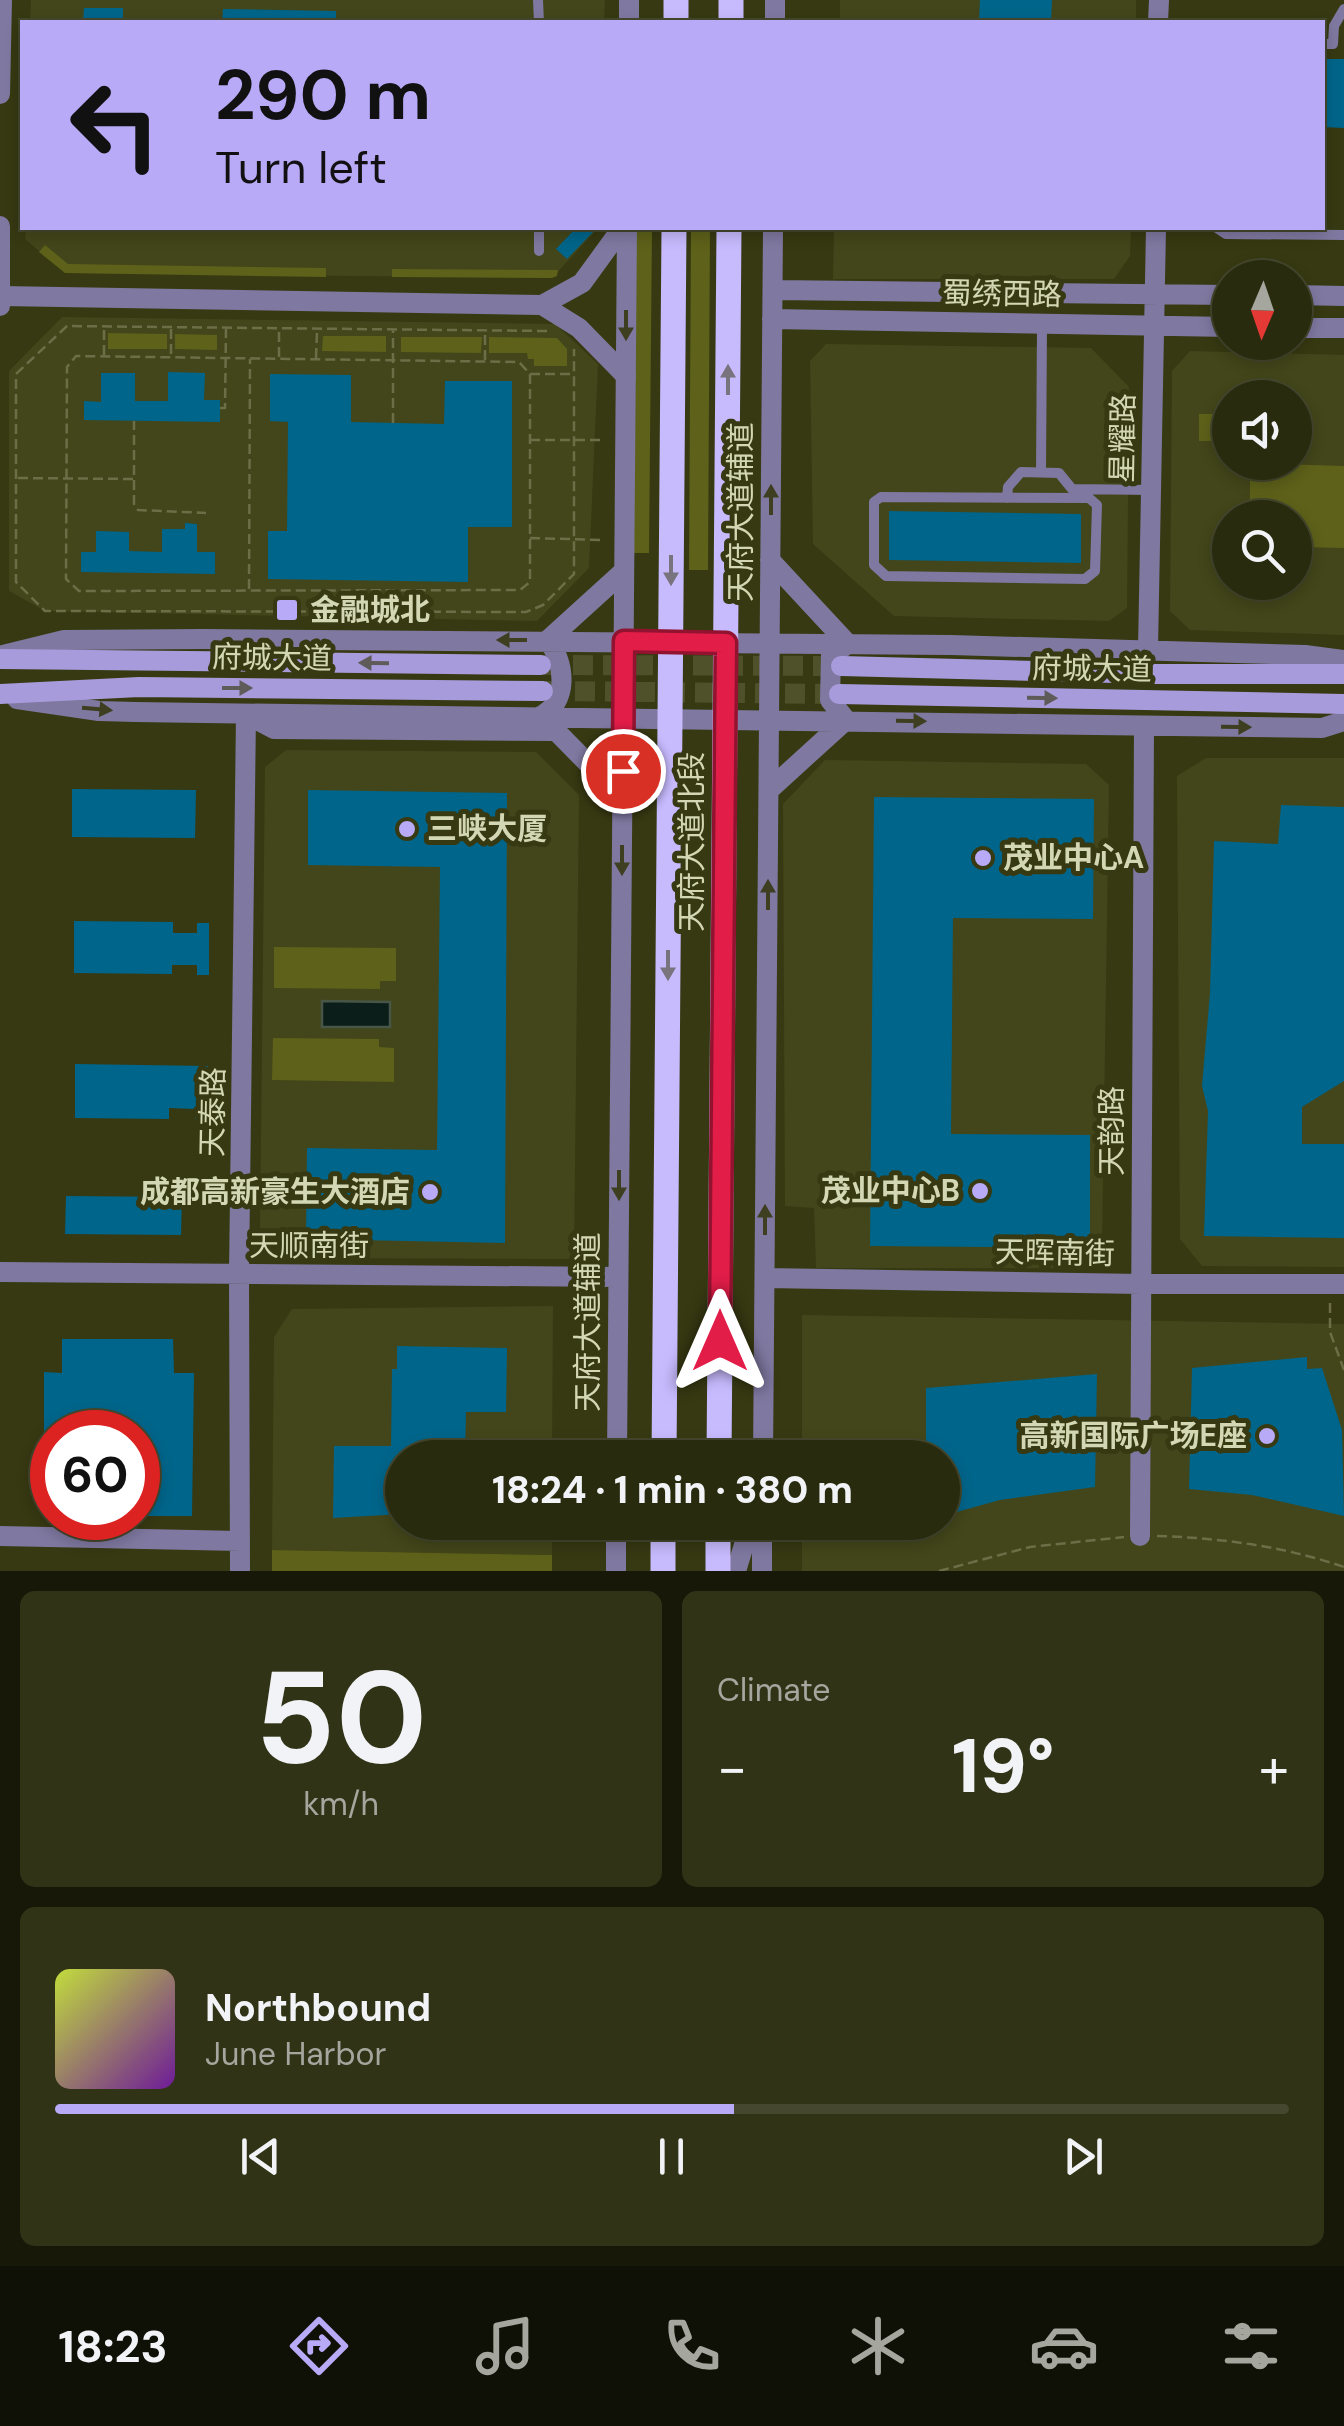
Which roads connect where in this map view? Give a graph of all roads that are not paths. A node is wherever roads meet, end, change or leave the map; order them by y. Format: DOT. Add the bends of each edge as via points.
graph roads {
  1 [pos="2,0"];
  2 [pos="1344,9"];
  3 [pos="1325,44"];
  4 [pos="0,94"];
  5 [pos="0,226"];
  6 [pos="539,230"];
  7 [pos="623,230"];
  8 [pos="625,230"];
  9 [pos="674,230"];
  10 [pos="729,230"];
  11 [pos="773,230"];
  12 [pos="1156,230"];
  13 [pos="1221,230"];
  14 [pos="1344,235"];
  15 [pos="539,251"];
  16 [pos="773,290"];
  17 [pos="1156,294"];
  18 [pos="1212,295"];
  19 [pos="0,296"];
  20 [pos="1312,296"];
  21 [pos="1344,296"];
  22 [pos="0,306"];
  23 [pos="542,306"];
  24 [pos="772,319"];
  25 [pos="1042,325"];
  26 [pos="1155,327"];
  27 [pos="1212,328"];
  28 [pos="1312,328"];
  29 [pos="1344,328"];
  30 [pos="626,376"];
  31 [pos="1041,472"];
  32 [pos="1152,490"];
  33 [pos="1089,493"];
  34 [pos="1007,498"];
  35 [pos="770,560"];
  36 [pos="624,570"];
  37 [pos="548,640"];
  38 [pos="624,641"];
  39 [pos="671,642"];
  40 [pos="726,643"];
  41 [pos="770,644"];
  42 [pos="848,644"];
  43 [pos="1148,650"];
  44 [pos="0,658"];
  45 [pos="1344,660"];
  46 [pos="541,665"];
  47 [pos="840,666"];
  48 [pos="1344,674"];
  49 [pos="543,691"];
  50 [pos="839,694"];
  51 [pos="0,695"];
  52 [pos="1344,704"];
  53 [pos="246,714"];
  54 [pos="539,717"];
  55 [pos="623,717"];
  56 [pos="670,717"];
  57 [pos="725,717"];
  58 [pos="769,718"];
  59 [pos="846,720"];
  60 [pos="1344,720"];
  61 [pos="1144,726"];
  62 [pos="769,790"];
  63 [pos="622,798"];
  64 [pos="0,1272"];
  65 [pos="239,1275"];
  66 [pos="618,1277"];
  67 [pos="765,1278"];
  68 [pos="1141,1284"];
  69 [pos="1337,1284"];
  70 [pos="617,1440"];
  71 [pos="664,1440"];
  72 [pos="719,1440"];
  73 [pos="763,1440"];
  74 [pos="0,1536"];
  75 [pos="1140,1536"];
  76 [pos="616,1540"];
  77 [pos="663,1540"];
  78 [pos="718,1540"];
  79 [pos="745,1540"];
  80 [pos="762,1540"];
  81 [pos="240,1542"];
  82 [pos="240,1571"];
  83 [pos="616,1571"];
  84 [pos="663,1571"];
  85 [pos="718,1571"];
  86 [pos="736,1571"];
  87 [pos="762,1571"];
  1 -- 4 [label="street"];
  2 -- 3 [label="lane" via="1332,44"];
  5 -- 19 [label="street"];
  6 -- 15 [label="lane"];
  7 -- 23 [label="street" via="582,283"];
  8 -- 30 [label="street, 天府大道辅道, one-way"];
  9 -- 39 [label="main road, 天府大道北段, one-way"];
  40 -- 10 [label="main road, 天府大道北段, one-way"];
  11 -- 16 [label="street, 天府大道辅道"];
  12 -- 17 [label="street, 星耀路"];
  13 -- 14 [label="lane"];
  16 -- 17 [label="street, 蜀绣西路"];
  16 -- 24 [label="street, 天府大道辅道"];
  17 -- 18 [label="street, 蜀绣西路"];
  17 -- 26 [label="street, 星耀路"];
  19 -- 22 [label="street"];
  19 -- 23 [label="street"];
  20 -- 21 [label="street"];
  23 -- 30 [label="street" via="579,328"];
  24 -- 25 [label="street, 蜀绣西路"];
  35 -- 24 [label="street, 天府大道辅道, one-way"];
  25 -- 26 [label="street, 蜀绣西路"];
  25 -- 31 [label="lane"];
  26 -- 27 [label="street, 蜀绣西路"];
  26 -- 32 [label="street, 星耀路"];
  28 -- 29 [label="street"];
  30 -- 36 [label="street, 天府大道辅道"];
  31 -- 33 [label="lane" via="1058,473 1072,489"];
  31 -- 34 [label="lane" via="1021,472"];
  32 -- 33 [label="lane"];
  32 -- 43 [label="street, 星耀路"];
  33 -- 34 [label="lane"];
  33 -- 34 [label="lane" via="1097,506 1096,571 1085,580 886,576 874,565 874,502 880,497"];
  35 -- 41 [label="street, 天府大道辅道"];
  35 -- 42 [label="street"];
  36 -- 37 [label="street"];
  36 -- 38 [label="street, 天府大道辅道"];
  37 -- 38 [label="street"];
  37 -- 44 [label="street, one-way" via="64,640"];
  37 -- 54 [label="street" via="560,657 560,700"];
  38 -- 39 [label="street"];
  38 -- 55 [label="street, 天府大道辅道"];
  39 -- 40 [label="street"];
  39 -- 56 [label="main road, 天府大道北段"];
  40 -- 41 [label="street"];
  40 -- 57 [label="main road, 天府大道北段"];
  41 -- 42 [label="street"];
  41 -- 58 [label="street, 天府大道辅道"];
  42 -- 43 [label="street"];
  42 -- 59 [label="street" via="831,655 830,670 830,700"];
  43 -- 45 [label="street"];
  46 -- 44 [label="main road, 府城大道, one-way"];
  47 -- 48 [label="main road, 府城大道"];
  51 -- 49 [label="main road, 府城大道, one-way" via="139,687"];
  50 -- 52 [label="main road, 府城大道, one-way"];
  51 -- 53 [label="street, one-way" via="99,710"];
  53 -- 54 [label="street"];
  53 -- 63 [label="street" via="274,728 556,731"];
  53 -- 65 [label="street, 天泰路"];
  54 -- 55 [label="street"];
  55 -- 56 [label="street"];
  55 -- 63 [label="street, 天府大道辅道"];
  56 -- 57 [label="street"];
  56 -- 71 [label="main road, 天府大道北段, one-way"];
  57 -- 58 [label="street"];
  57 -- 72 [label="main road, 天府大道北段"];
  58 -- 59 [label="street"];
  58 -- 62 [label="street, 天府大道辅道"];
  59 -- 61 [label="street, one-way"];
  59 -- 62 [label="street"];
  61 -- 60 [label="street, one-way" via="1322,728"];
  61 -- 68 [label="street, 天韵路"];
  67 -- 62 [label="street, 天府大道辅道, one-way"];
  63 -- 66 [label="street, 天府大道辅道, one-way"];
  64 -- 65 [label="street, 天顺南街"];
  65 -- 66 [label="street, 天顺南街"];
  65 -- 81 [label="street, 天泰路"];
  66 -- 70 [label="street, 天府大道辅道"];
  67 -- 68 [label="street, 天晖南街"];
  67 -- 73 [label="street, 天府大道辅道"];
  68 -- 69 [label="street, 天晖南街"];
  68 -- 75 [label="street, 天韵路"];
  74 -- 81 [label="street"];
  76 -- 83 [label="street"];
  77 -- 84 [label="main road"];
  78 -- 85 [label="main road"];
  79 -- 86 [label="street"];
  80 -- 87 [label="street"];
  81 -- 82 [label="street, 天泰路"];
}
